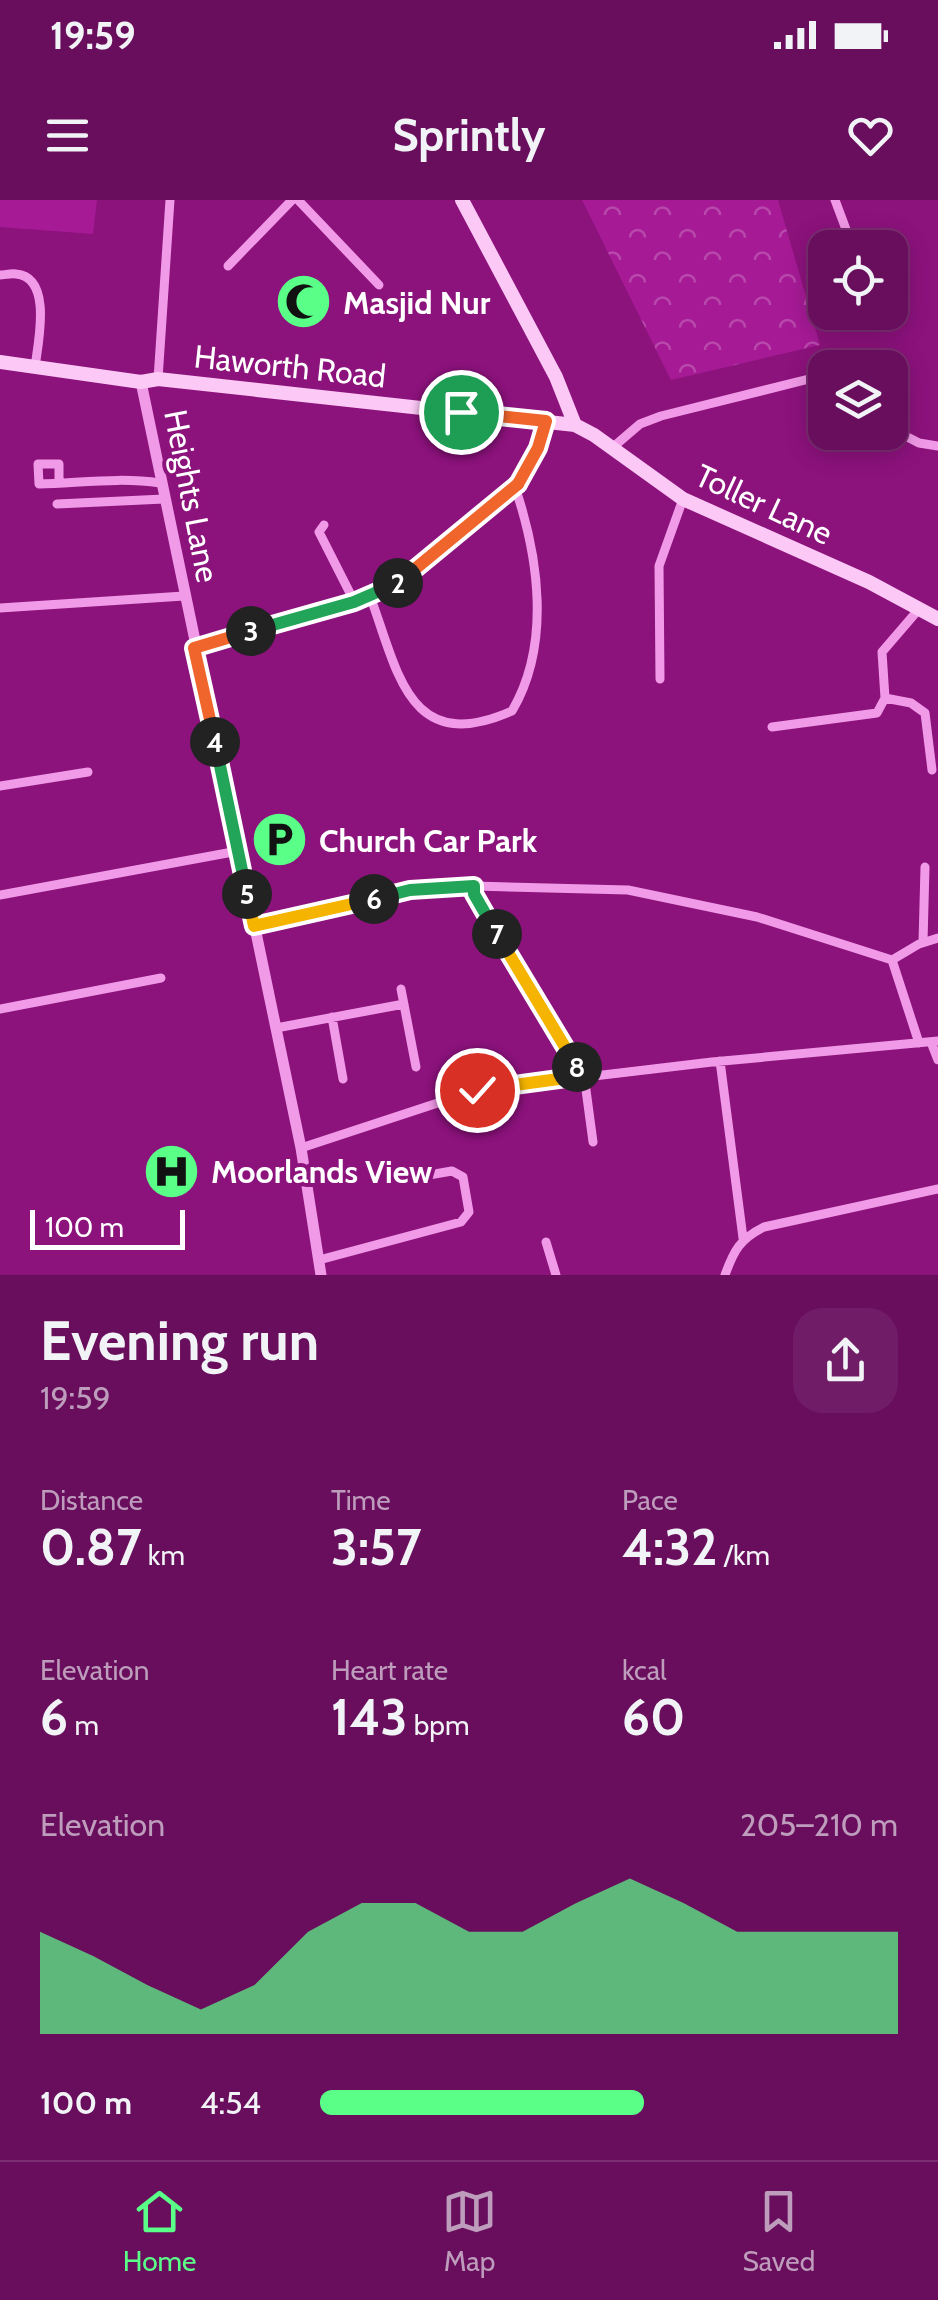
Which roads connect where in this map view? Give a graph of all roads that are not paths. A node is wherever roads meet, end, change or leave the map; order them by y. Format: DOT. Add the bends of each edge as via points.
graph roads {
  1 [pos="170,200"];
  2 [pos="295,200"];
  3 [pos="462,200"];
  4 [pos="835,200"];
  5 [pos="846,230"];
  6 [pos="228,266"];
  7 [pos="0,275"];
  8 [pos="380,285"];
  9 [pos="0,362"];
  10 [pos="35,367"];
  11 [pos="158,378"];
  12 [pos="808,379"];
  13 [pos="141,382"];
  14 [pos="546,421"];
  15 [pos="574,425"];
  16 [pos="908,437"];
  17 [pos="938,446"];
  18 [pos="612,448"];
  19 [pos="59,483"];
  20 [pos="160,483"];
  21 [pos="516,488"];
  22 [pos="164,499"];
  23 [pos="683,499"];
  24 [pos="57,504"];
  25 [pos="324,524"];
  26 [pos="184,596"];
  27 [pos="370,596"];
  28 [pos="354,602"];
  29 [pos="0,608"];
  30 [pos="920,609"];
  31 [pos="938,619"];
  32 [pos="194,648"];
  33 [pos="660,679"];
  34 [pos="885,698"];
  35 [pos="772,727"];
  36 [pos="932,770"];
  37 [pos="88,772"];
  38 [pos="0,786"];
  39 [pos="238,851"];
  40 [pos="925,868"];
  41 [pos="474,886"];
  42 [pos="0,895"];
  43 [pos="254,926"];
  44 [pos="938,938"];
  45 [pos="923,942"];
  46 [pos="892,960"];
  47 [pos="161,978"];
  48 [pos="401,988"];
  49 [pos="404,1004"];
  50 [pos="0,1009"];
  51 [pos="332,1017"];
  52 [pos="276,1028"];
  53 [pos="935,1041"];
  54 [pos="920,1043"];
  55 [pos="938,1060"];
  56 [pos="720,1061"];
  57 [pos="416,1068"];
  58 [pos="582,1076"];
  59 [pos="343,1079"];
  60 [pos="477,1090"];
  61 [pos="465,1094"];
  62 [pos="593,1142"];
  63 [pos="302,1148"];
  64 [pos="417,1178"];
  65 [pos="938,1190"];
  66 [pos="743,1238"];
  67 [pos="546,1242"];
  68 [pos="319,1260"];
  69 [pos="321,1275"];
  70 [pos="556,1275"];
  71 [pos="725,1275"];
  1 -- 11 [label="street"];
  2 -- 6 [label="street"];
  2 -- 8 [label="street"];
  3 -- 15 [label="main road" via="556,377"];
  4 -- 5 [label="street"];
  7 -- 10 [label="street" via="18,273 37,289"];
  9 -- 10 [label="main road, Haworth Road"];
  10 -- 13 [label="main road, Haworth Road"];
  11 -- 13 [label="main road, Haworth Road"];
  11 -- 14 [label="main road, Haworth Road"];
  12 -- 18 [label="street" via="661,416"];
  13 -- 20 [label="street, Heights Lane"];
  14 -- 15 [label="main road, Haworth Road"];
  14 -- 21 [label="street"];
  15 -- 18 [label="main road, Toller Lane"];
  16 -- 17 [label="street"];
  18 -- 23 [label="main road, Toller Lane"];
  19 -- 20 [label="street"];
  20 -- 22 [label="street, Heights Lane"];
  21 -- 27 [label="street" via="396,584"];
  21 -- 27 [label="street" via="528,526 537,618 526,688 512,711 472,724 448,724 422,712 407,694"];
  22 -- 24 [label="street"];
  22 -- 26 [label="street, Heights Lane"];
  23 -- 30 [label="main road, Toller Lane"];
  23 -- 33 [label="street" via="659,566"];
  25 -- 28 [label="street" via="320,532"];
  26 -- 29 [label="street"];
  26 -- 32 [label="street, Heights Lane"];
  27 -- 28 [label="street"];
  28 -- 32 [label="street"];
  30 -- 31 [label="main road, Toller Lane"];
  30 -- 34 [label="street" via="882,652"];
  32 -- 39 [label="street, Heights Lane"];
  34 -- 35 [label="street" via="876,712"];
  34 -- 36 [label="street" via="925,713"];
  37 -- 38 [label="street"];
  39 -- 42 [label="street"];
  39 -- 43 [label="street, Heights Lane"];
  40 -- 45 [label="street"];
  41 -- 43 [label="street" via="410,890"];
  41 -- 46 [label="street" via="628,890 757,916"];
  41 -- 58 [label="street"];
  43 -- 52 [label="street, Heights Lane"];
  44 -- 45 [label="street"];
  45 -- 46 [label="street"];
  46 -- 54 [label="street"];
  47 -- 50 [label="street"];
  48 -- 49 [label="street"];
  49 -- 51 [label="street"];
  49 -- 57 [label="street"];
  51 -- 52 [label="street"];
  51 -- 59 [label="street"];
  52 -- 63 [label="street, Heights Lane"];
  53 -- 54 [label="street"];
  53 -- 55 [label="street"];
  54 -- 56 [label="street"];
  56 -- 58 [label="street"];
  56 -- 66 [label="street"];
  58 -- 60 [label="street"];
  58 -- 62 [label="street"];
  61 -- 63 [label="street"];
  63 -- 68 [label="street, Heights Lane"];
  64 -- 68 [label="street" via="452,1171 462,1177 469,1212 461,1222"];
  65 -- 66 [label="street" via="764,1227"];
  66 -- 71 [label="street"];
  67 -- 70 [label="street"];
  68 -- 69 [label="street, Heights Lane"];
}
